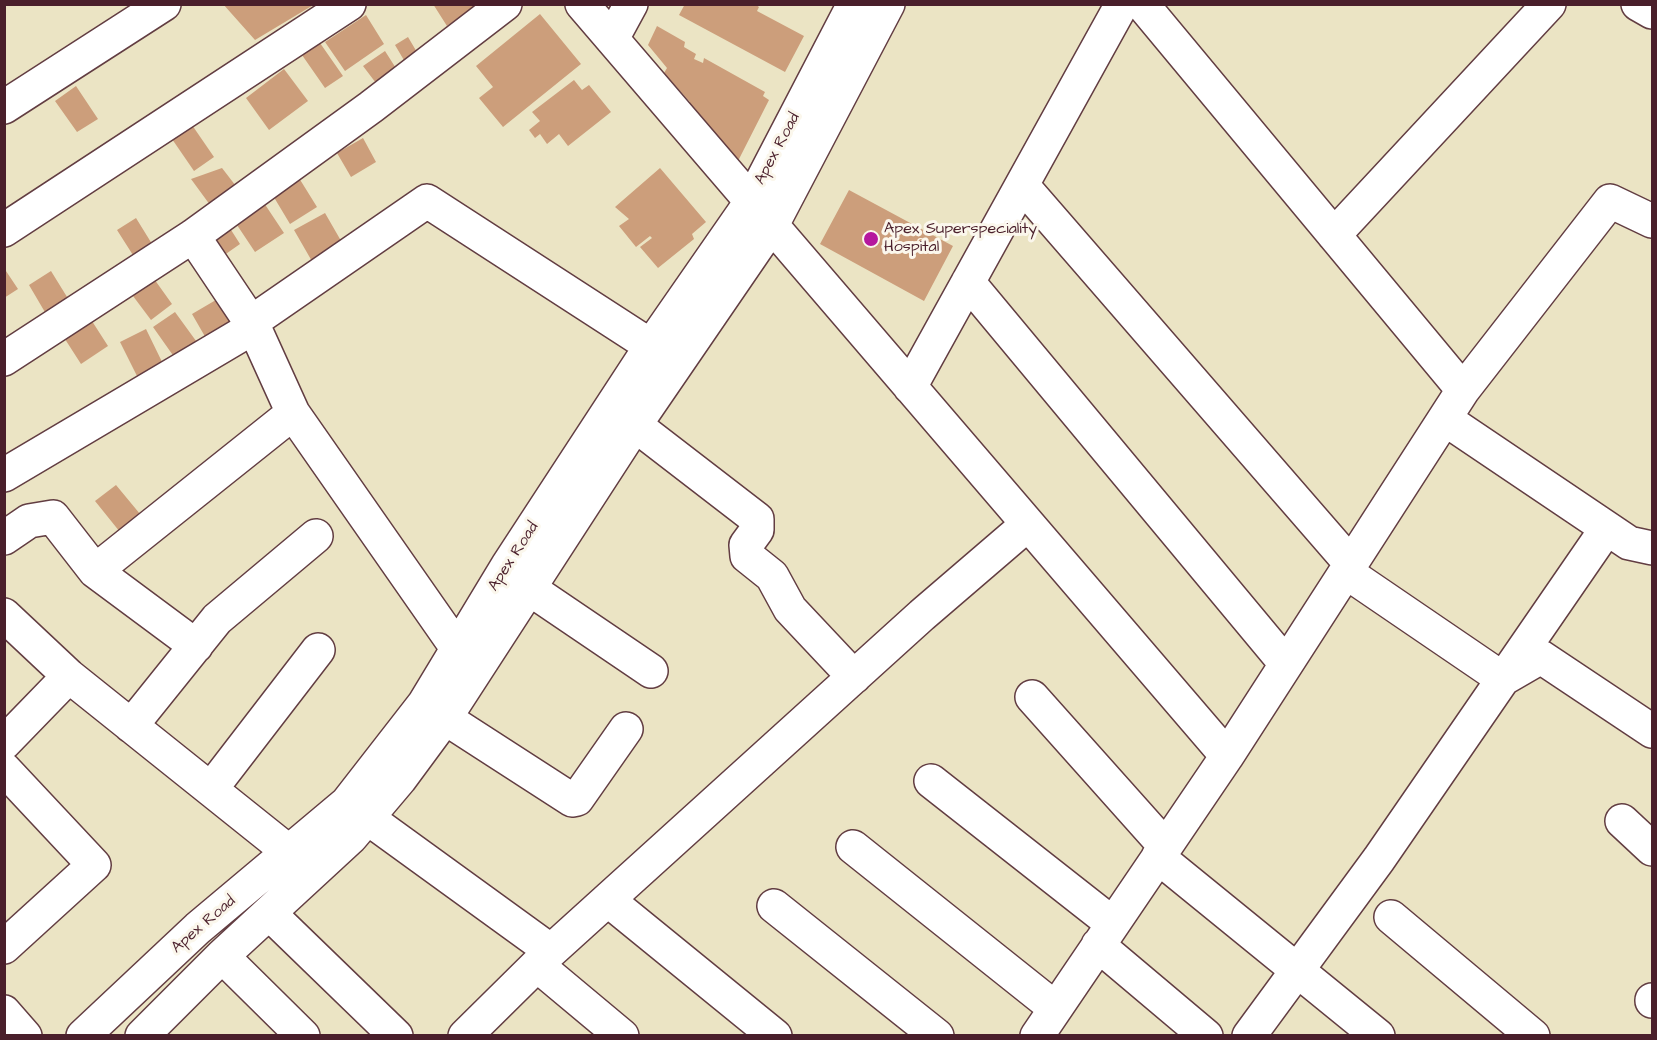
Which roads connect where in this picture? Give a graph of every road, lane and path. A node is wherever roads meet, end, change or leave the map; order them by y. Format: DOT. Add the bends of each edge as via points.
graph roads {
  1 [pos="164,4"];
  2 [pos="349,4"];
  3 [pos="505,4"];
  4 [pos="582,4"];
  5 [pos="631,4"];
  6 [pos="854,4"];
  7 [pos="888,4"];
  8 [pos="1122,4"];
  9 [pos="1142,4"];
  10 [pos="1550,4"];
  11 [pos="612,39"];
  12 [pos="4,107"];
  13 [pos="1022,185"];
  14 [pos="761,214"];
  15 [pos="1653,221"];
  16 [pos="1344,225"];
  17 [pos="4,230"];
  18 [pos="193,236"];
  19 [pos="968,282"];
  20 [pos="254,327"];
  21 [pos="651,346"];
  22 [pos="4,359"];
  23 [pos="1467,386"];
  24 [pos="910,387"];
  25 [pos="294,413"];
  26 [pos="1445,419"];
  27 [pos="635,425"];
  28 [pos="4,476"];
  29 [pos="4,485"];
  30 [pos="1028,524"];
  31 [pos="1607,528"];
  32 [pos="17,530"];
  33 [pos="316,536"];
  34 [pos="1653,548"];
  35 [pos="1349,568"];
  36 [pos="95,571"];
  37 [pos="530,589"];
  38 [pos="4,615"];
  39 [pos="196,646"];
  40 [pos="457,648"];
  41 [pos="318,650"];
  42 [pos="1286,664"];
  43 [pos="651,671"];
  44 [pos="69,676"];
  45 [pos="855,677"];
  46 [pos="1503,679"];
  47 [pos="1032,697"];
  48 [pos="445,718"];
  49 [pos="131,726"];
  50 [pos="626,729"];
  51 [pos="1653,731"];
  52 [pos="4,743"];
  53 [pos="1227,756"];
  54 [pos="4,769"];
  55 [pos="931,781"];
  56 [pos="211,789"];
  57 [pos="357,811"];
  58 [pos="1622,821"];
  59 [pos="853,847"];
  60 [pos="1653,849"];
  61 [pos="289,852"];
  62 [pos="1162,852"];
  63 [pos="608,900"];
  64 [pos="774,906"];
  65 [pos="269,913"];
  66 [pos="1390,917"];
  67 [pos="1106,934"];
  68 [pos="7,939"];
  69 [pos="222,956"];
  70 [pos="544,958"];
  71 [pos="1298,969"];
  72 [pos="4,1012"];
  73 [pos="1044,1028"];
  74 [pos="25,1035"];
  75 [pos="83,1035"];
  76 [pos="142,1035"];
  77 [pos="303,1035"];
  78 [pos="396,1035"];
  79 [pos="465,1035"];
  80 [pos="622,1035"];
  81 [pos="775,1035"];
  82 [pos="937,1035"];
  83 [pos="1206,1035"];
  84 [pos="1249,1035"];
  85 [pos="1378,1035"];
  86 [pos="1533,1035"];
  1 -- 12 [label="street"];
  2 -- 17 [label="street"];
  3 -- 18 [label="street"];
  4 -- 11 [label="street"];
  5 -- 11 [label="street"];
  6 -- 14 [label="street, Apex Road"];
  7 -- 14 [label="street, Apex Road"];
  8 -- 13 [label="street"];
  9 -- 16 [label="street"];
  10 -- 16 [label="street"];
  11 -- 14 [label="street"];
  13 -- 19 [label="street"];
  13 -- 35 [label="street"];
  14 -- 21 [label="street, Apex Road"];
  14 -- 24 [label="street"];
  14 -- 27 [label="street, Apex Road"];
  15 -- 23 [label="street" via="1610,201"];
  16 -- 23 [label="street"];
  18 -- 20 [label="street"];
  18 -- 22 [label="street"];
  19 -- 24 [label="street"];
  19 -- 42 [label="street"];
  20 -- 21 [label="street" via="255,319 427,201"];
  20 -- 25 [label="street"];
  20 -- 28 [label="street"];
  21 -- 40 [label="street, Apex Road"];
  23 -- 26 [label="street"];
  24 -- 30 [label="street"];
  25 -- 36 [label="street"];
  25 -- 40 [label="street"];
  26 -- 31 [label="street"];
  26 -- 35 [label="street"];
  27 -- 37 [label="street, Apex Road"];
  27 -- 45 [label="street" via="757,519 757,530 746,545 747,556 772,576 790,609"];
  29 -- 32 [label="street"];
  30 -- 45 [label="street"];
  30 -- 53 [label="street"];
  31 -- 34 [label="street" via="1629,543"];
  31 -- 46 [label="street"];
  32 -- 36 [label="street" via="53,517"];
  33 -- 39 [label="street" via="216,619"];
  35 -- 42 [label="street"];
  35 -- 46 [label="street"];
  36 -- 39 [label="street"];
  37 -- 43 [label="street"];
  37 -- 48 [label="street, Apex Road"];
  38 -- 44 [label="street"];
  39 -- 49 [label="street"];
  40 -- 57 [label="street, Apex Road"];
  41 -- 56 [label="street"];
  42 -- 53 [label="street"];
  44 -- 49 [label="street"];
  44 -- 52 [label="street"];
  45 -- 63 [label="street"];
  46 -- 51 [label="street" via="1541,657"];
  46 -- 71 [label="street"];
  47 -- 62 [label="street"];
  48 -- 50 [label="street" via="572,800 578,799"];
  48 -- 57 [label="street, Apex Road"];
  49 -- 56 [label="street"];
  53 -- 62 [label="street"];
  54 -- 68 [label="street" via="93,865"];
  55 -- 67 [label="street"];
  56 -- 61 [label="street"];
  57 -- 61 [label="street, Apex Road"];
  57 -- 65 [label="street, Apex Road"];
  57 -- 70 [label="street"];
  58 -- 60 [label="street"];
  59 -- 73 [label="street"];
  61 -- 75 [label="street, Apex Road" via="198,928"];
  62 -- 67 [label="street"];
  62 -- 71 [label="street"];
  63 -- 70 [label="street"];
  63 -- 81 [label="street"];
  64 -- 82 [label="street"];
  65 -- 69 [label="street, Apex Road"];
  65 -- 78 [label="street"];
  66 -- 86 [label="street"];
  67 -- 73 [label="street"];
  67 -- 83 [label="street"];
  69 -- 76 [label="street, Apex Road"];
  69 -- 77 [label="street"];
  70 -- 79 [label="street"];
  70 -- 80 [label="street"];
  71 -- 84 [label="street"];
  71 -- 85 [label="street"];
  72 -- 74 [label="street"];
}
